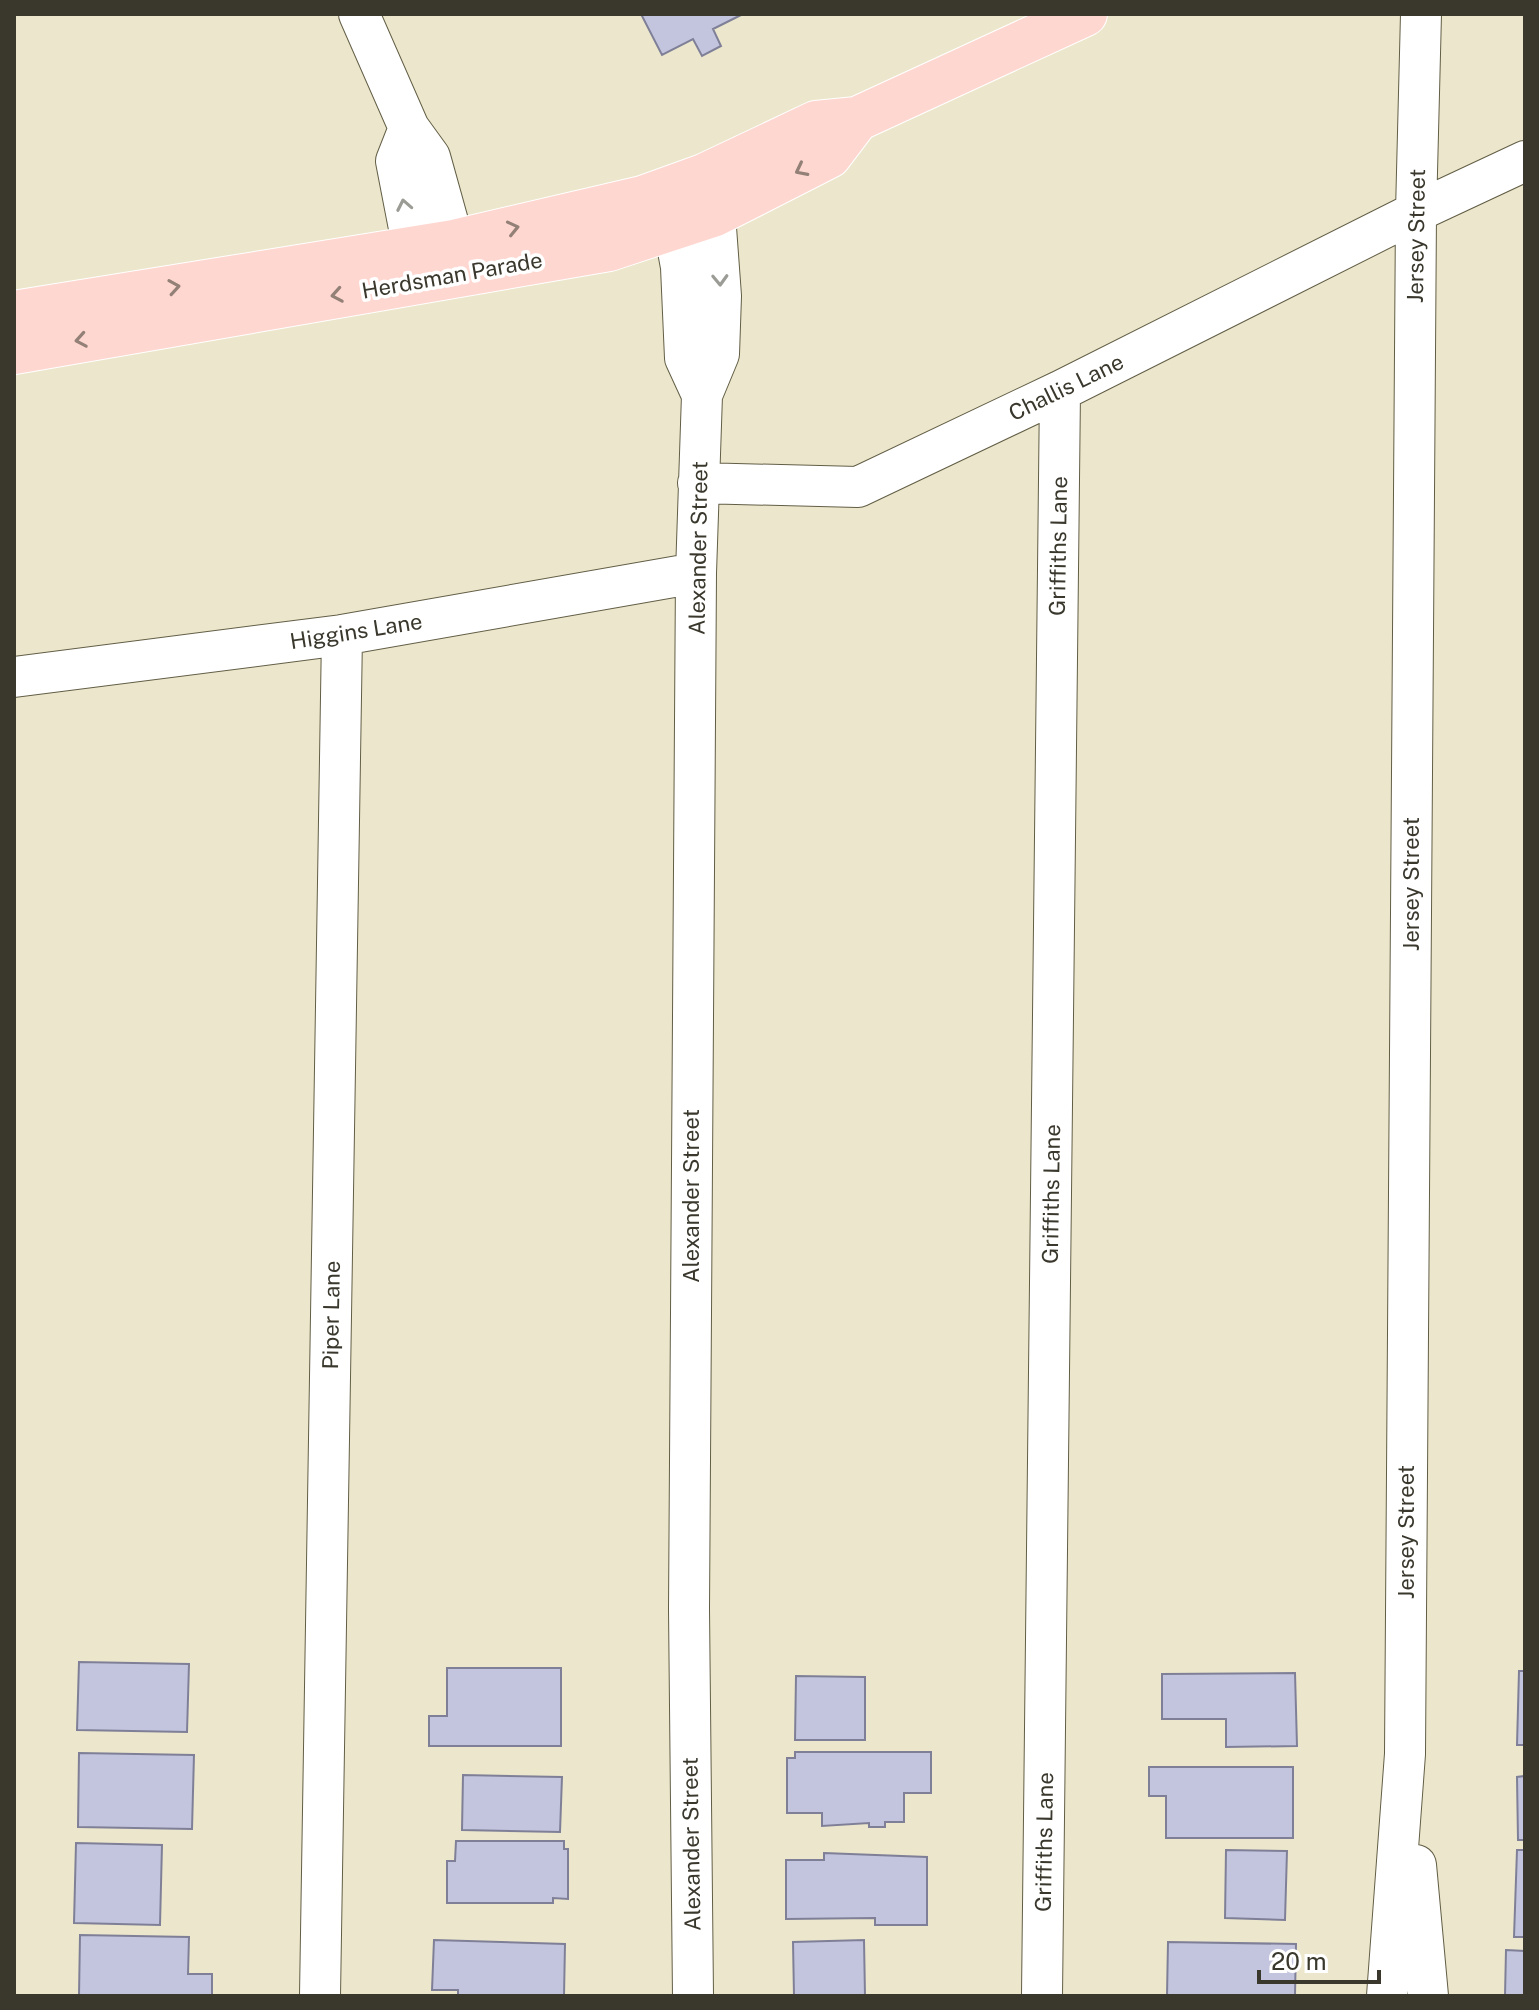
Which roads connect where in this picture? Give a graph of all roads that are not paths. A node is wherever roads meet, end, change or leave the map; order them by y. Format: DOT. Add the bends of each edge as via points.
graph roads {
  1 [pos="359,14"];
  2 [pos="1085,14"];
  3 [pos="1421,14"];
  4 [pos="1525,161"];
  5 [pos="690,202"];
  6 [pos="1416,212"];
  7 [pos="437,261"];
  8 [pos="14,313"];
  9 [pos="14,352"];
  10 [pos="1060,391"];
  11 [pos="698,483"];
  12 [pos="696,573"];
  13 [pos="342,635"];
  14 [pos="14,677"];
  15 [pos="1405,1754"];
  16 [pos="320,1996"];
  17 [pos="693,1996"];
  18 [pos="1042,1996"];
  19 [pos="1387,1996"];
  20 [pos="1428,1996"];
  1 -- 7 [label="street" via="409,128 396,161"];
  2 -- 5 [label="main road, Herdsman Parade" via="857,119 829,156"];
  3 -- 6 [label="street, Jersey Street"];
  4 -- 6 [label="street, Challis Lane"];
  5 -- 7 [label="main road, Herdsman Parade" via="609,249"];
  5 -- 11 [label="street, Alexander Street" via="720,280 719,354 702,395"];
  6 -- 10 [label="street, Challis Lane"];
  6 -- 15 [label="street, Jersey Street"];
  8 -- 7 [label="main road, Herdsman Parade, one-way"];
  7 -- 9 [label="main road, Herdsman Parade, one-way"];
  10 -- 11 [label="street, Challis Lane" via="858,487"];
  10 -- 18 [label="street, Griffiths Lane"];
  11 -- 12 [label="street, Alexander Street"];
  12 -- 13 [label="street, Higgins Lane"];
  12 -- 17 [label="street, Alexander Street" via="689,1594"];
  13 -- 14 [label="street, Higgins Lane"];
  13 -- 16 [label="street, Piper Lane"];
  15 -- 19 [label="street, Jersey Street"];
  15 -- 20 [label="street, Jersey Street"];
}
